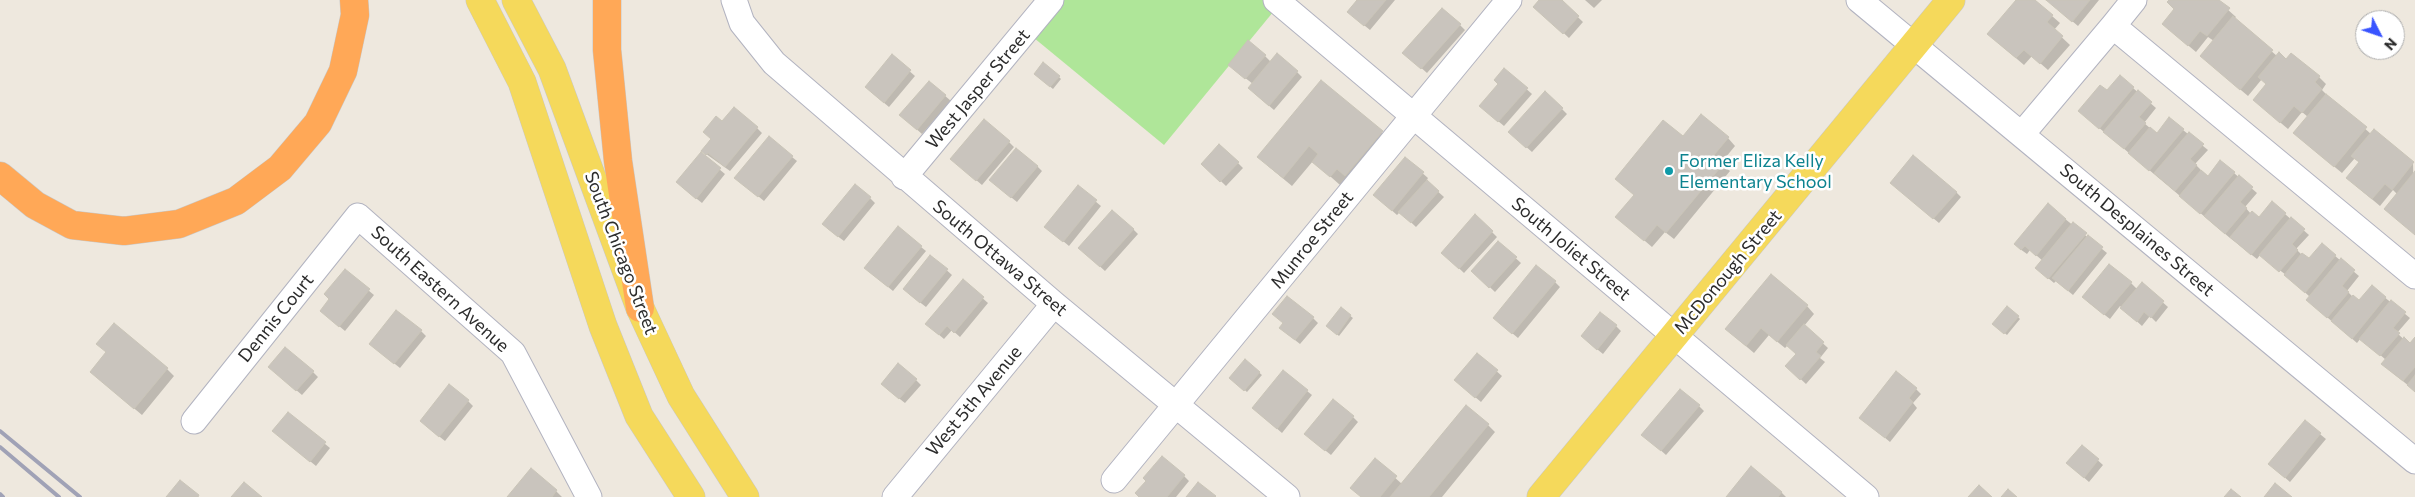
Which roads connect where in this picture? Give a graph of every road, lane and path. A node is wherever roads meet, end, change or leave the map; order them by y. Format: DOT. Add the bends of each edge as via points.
graph roads {
  1 [pos="354,0"];
  2 [pos="480,0"];
  3 [pos="516,0"];
  4 [pos="607,0"];
  5 [pos="734,0"];
  6 [pos="1052,0"];
  7 [pos="1276,0"];
  8 [pos="1509,0"];
  9 [pos="1859,0"];
  10 [pos="1951,0"];
  11 [pos="2134,0"];
  12 [pos="2113,26"];
  13 [pos="1914,46"];
  14 [pos="1414,116"];
  15 [pos="2022,134"];
  16 [pos="0,176"];
  17 [pos="904,177"];
  18 [pos="358,216"];
  19 [pos="2415,276"];
  20 [pos="1054,304"];
  21 [pos="640,308"];
  22 [pos="1674,337"];
  23 [pos="1176,404"];
  24 [pos="194,420"];
  25 [pos="2415,461"];
  26 [pos="1114,480"];
  27 [pos="589,497"];
  28 [pos="691,497"];
  29 [pos="745,497"];
  30 [pos="895,497"];
  31 [pos="1287,497"];
  32 [pos="1541,497"];
  33 [pos="1866,497"];
  1 -- 16 [label="highway" via="355,16 343,71 318,123 280,168 236,201 179,224 124,231 72,225 35,206"];
  2 -- 28 [label="main road, South Chicago Street" via="522,82 603,326 639,416"];
  3 -- 21 [label="main road, South Chicago Street" via="552,69"];
  4 -- 21 [label="highway" via="607,50 618,161"];
  5 -- 17 [label="street, South Ottawa Street" via="742,23 774,63"];
  6 -- 17 [label="street, West Jasper Street"];
  7 -- 14 [label="street, South Joliet Street"];
  8 -- 14 [label="street, Munroe Street"];
  9 -- 13 [label="street, South Desplaines Street"];
  10 -- 13 [label="main road, McDonough Street"];
  11 -- 12 [label="street"];
  12 -- 15 [label="street"];
  12 -- 19 [label="street"];
  13 -- 15 [label="street, South Desplaines Street"];
  13 -- 22 [label="main road, McDonough Street"];
  14 -- 22 [label="street, South Joliet Street"];
  14 -- 23 [label="street, Munroe Street"];
  15 -- 25 [label="street, South Desplaines Street"];
  17 -- 20 [label="street, South Ottawa Street"];
  18 -- 24 [label="street, Dennis Court"];
  18 -- 27 [label="street, South Eastern Avenue" via="513,353"];
  20 -- 23 [label="street, South Ottawa Street"];
  20 -- 30 [label="street, West 5th Avenue"];
  21 -- 29 [label="main road, South Chicago Street" via="681,396"];
  22 -- 32 [label="main road, McDonough Street"];
  22 -- 33 [label="street, South Joliet Street"];
  23 -- 26 [label="street, Munroe Street"];
  23 -- 31 [label="street, South Ottawa Street"];
}
